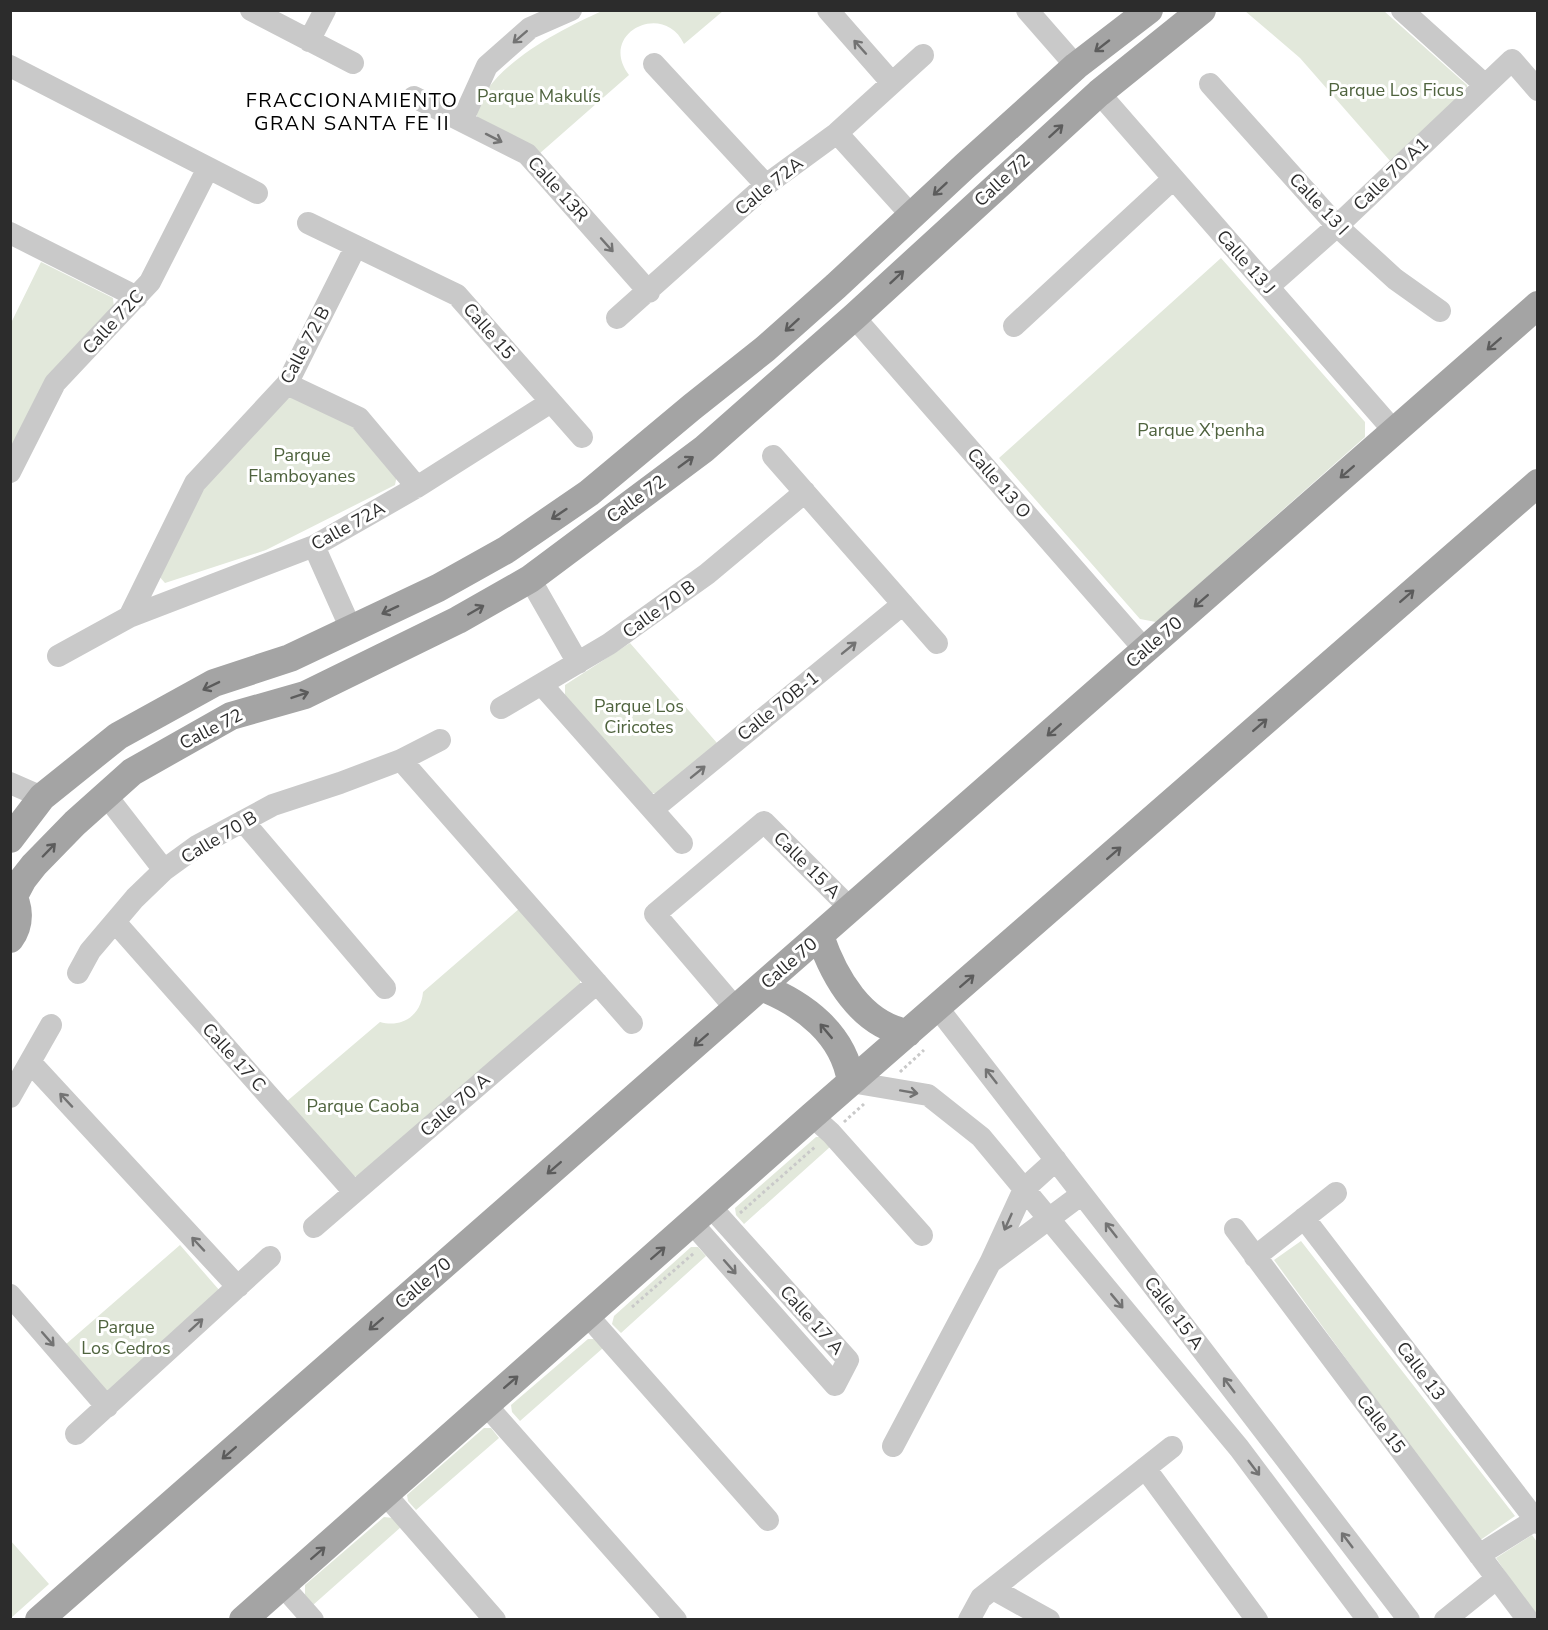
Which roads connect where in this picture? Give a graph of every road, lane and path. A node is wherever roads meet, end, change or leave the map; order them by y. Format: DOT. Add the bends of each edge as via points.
graph roads {
  1 [pos="251,10"];
  2 [pos="325,10"];
  3 [pos="571,10"];
  4 [pos="828,10"];
  5 [pos="1027,10"];
  6 [pos="1202,10"];
  7 [pos="1402,10"];
  8 [pos="1148,11"];
  9 [pos="1171,36"];
  10 [pos="309,41"];
  11 [pos="923,55"];
  12 [pos="353,63"];
  13 [pos="654,64"];
  14 [pos="10,66"];
  15 [pos="1076,66"];
  16 [pos="892,83"];
  17 [pos="1210,84"];
  18 [pos="1485,85"];
  19 [pos="1538,90"];
  20 [pos="1099,93"];
  21 [pos="414,97"];
  22 [pos="462,121"];
  23 [pos="837,133"];
  24 [pos="964,166"];
  25 [pos="208,168"];
  26 [pos="1173,179"];
  27 [pos="766,185"];
  28 [pos="257,192"];
  29 [pos="988,193"];
  30 [pos="912,216"];
  31 [pos="308,223"];
  32 [pos="1337,226"];
  33 [pos="10,233"];
  34 [pos="356,246"];
  35 [pos="1268,287"];
  36 [pos="649,292"];
  37 [pos="137,297"];
  38 [pos="1538,305"];
  39 [pos="1440,311"];
  40 [pos="854,317"];
  41 [pos="617,318"];
  42 [pos="1014,326"];
  43 [pos="765,349"];
  44 [pos="785,377"];
  45 [pos="287,384"];
  46 [pos="551,402"];
  47 [pos="1394,432"];
  48 [pos="582,437"];
  49 [pos="773,456"];
  50 [pos="10,472"];
  51 [pos="1538,483"];
  52 [pos="417,487"];
  53 [pos="805,492"];
  54 [pos="589,493"];
  55 [pos="603,524"];
  56 [pos="314,546"];
  57 [pos="530,579"];
  58 [pos="903,604"];
  59 [pos="129,617"];
  60 [pos="351,628"];
  61 [pos="323,642"];
  62 [pos="937,643"];
  63 [pos="1145,650"];
  64 [pos="58,656"];
  65 [pos="579,663"];
  66 [pos="260,668"];
  67 [pos="338,678"];
  68 [pos="542,685"];
  69 [pos="272,704"];
  70 [pos="501,708"];
  71 [pos="440,740"];
  72 [pos="112,742"];
  73 [pos="401,760"];
  74 [pos="132,772"];
  75 [pos="10,783"];
  76 [pos="105,794"];
  77 [pos="42,797"];
  78 [pos="653,809"];
  79 [pos="243,821"];
  80 [pos="10,839"];
  81 [pos="682,843"];
  82 [pos="164,870"];
  83 [pos="12,893"];
  84 [pos="851,909"];
  85 [pos="115,922"];
  86 [pos="820,936"];
  87 [pos="10,939"];
  88 [pos="78,973"];
  89 [pos="597,983"];
  90 [pos="761,987"];
  91 [pos="385,988"];
  92 [pos="937,1007"];
  93 [pos="736,1009"];
  94 [pos="632,1023"];
  95 [pos="51,1024"];
  96 [pos="908,1033"];
  97 [pos="30,1062"];
  98 [pos="851,1082"];
  99 [pos="10,1097"];
  100 [pos="812,1116"];
  101 [pos="1056,1160"];
  102 [pos="1024,1189"];
  103 [pos="354,1192"];
  104 [pos="1336,1192"];
  105 [pos="1082,1194"];
  106 [pos="701,1214"];
  107 [pos="1304,1218"];
  108 [pos="1049,1220"];
  109 [pos="314,1227"];
  110 [pos="1234,1229"];
  111 [pos="922,1235"];
  112 [pos="270,1257"];
  113 [pos="1255,1257"];
  114 [pos="990,1263"];
  115 [pos="238,1287"];
  116 [pos="10,1294"];
  117 [pos="588,1315"];
  118 [pos="486,1405"];
  119 [pos="107,1407"];
  120 [pos="76,1434"];
  121 [pos="893,1446"];
  122 [pos="1172,1448"];
  123 [pos="1145,1468"];
  124 [pos="385,1494"];
  125 [pos="768,1520"];
  126 [pos="1536,1521"];
  127 [pos="1479,1555"];
  128 [pos="1371,1572"];
  129 [pos="1497,1579"];
  130 [pos="993,1589"];
  131 [pos="1346,1592"];
  132 [pos="262,1606"];
  133 [pos="39,1620"];
  134 [pos="313,1620"];
  135 [pos="495,1620"];
  136 [pos="676,1620"];
  137 [pos="969,1620"];
  138 [pos="1049,1620"];
  139 [pos="1257,1620"];
  140 [pos="1368,1620"];
  141 [pos="1409,1620"];
  142 [pos="1445,1620"];
  143 [pos="1528,1620"];
  1 -- 10 [label="street"];
  2 -- 10 [label="street"];
  3 -- 22 [label="street, one-way" via="530,28 487,66"];
  16 -- 4 [label="street, one-way"];
  5 -- 15 [label="street"];
  6 -- 9 [label="main road, Calle 72"];
  7 -- 18 [label="street"];
  8 -- 9 [label="main road"];
  8 -- 15 [label="main road, Calle 72, one-way"];
  9 -- 20 [label="main road, Calle 72"];
  10 -- 12 [label="street"];
  11 -- 16 [label="street, Calle 72A"];
  13 -- 27 [label="street"];
  14 -- 25 [label="street"];
  15 -- 24 [label="main road, Calle 72"];
  16 -- 23 [label="street, Calle 72A"];
  17 -- 32 [label="street, Calle 13 I"];
  18 -- 19 [label="street, Calle 70 A1" via="1512,60"];
  18 -- 32 [label="street, Calle 70 A1"];
  20 -- 26 [label="street, Calle 13 J"];
  29 -- 20 [label="main road, Calle 72, one-way"];
  21 -- 22 [label="street, Calle 13R"];
  22 -- 36 [label="street, Calle 13R, one-way" via="527,154"];
  23 -- 27 [label="street, Calle 72A"];
  23 -- 30 [label="street"];
  24 -- 29 [label="main road"];
  24 -- 30 [label="main road, Calle 72, one-way"];
  25 -- 28 [label="street"];
  25 -- 37 [label="street, Calle 72C" via="150,282"];
  26 -- 35 [label="street, Calle 13 J"];
  26 -- 42 [label="street"];
  27 -- 36 [label="street, Calle 72A"];
  40 -- 29 [label="main road, Calle 72, one-way"];
  30 -- 43 [label="main road, Calle 72, one-way"];
  31 -- 34 [label="street, Calle 15"];
  32 -- 35 [label="street, Calle 70 A1"];
  32 -- 39 [label="street, Calle 13 I" via="1395,279"];
  33 -- 37 [label="street"];
  34 -- 45 [label="street, Calle 72 B"];
  34 -- 46 [label="street, Calle 15" via="457,295"];
  35 -- 47 [label="street, Calle 13 J"];
  36 -- 41 [label="street, Calle 72A"];
  37 -- 50 [label="street, Calle 72C" via="56,383"];
  38 -- 47 [label="main road, Calle 70, one-way"];
  40 -- 44 [label="main road, Calle 72"];
  40 -- 63 [label="street, Calle 13 O"];
  43 -- 44 [label="main road" via="771,366"];
  43 -- 54 [label="main road, Calle 72"];
  55 -- 44 [label="main road, Calle 72, one-way" via="704,449"];
  45 -- 52 [label="street" via="358,418"];
  45 -- 59 [label="street, Calle 72 B" via="195,483"];
  46 -- 48 [label="street, Calle 15"];
  46 -- 52 [label="street, Calle 72A"];
  47 -- 63 [label="main road, Calle 70, one-way"];
  49 -- 53 [label="street"];
  92 -- 51 [label="main road, one-way"];
  52 -- 56 [label="street, Calle 72A"];
  53 -- 58 [label="street"];
  53 -- 65 [label="street, Calle 70 B" via="707,574"];
  54 -- 55 [label="main road" via="603,505"];
  54 -- 60 [label="main road, Calle 72, one-way" via="506,550 438,588"];
  55 -- 57 [label="main road, Calle 72"];
  56 -- 59 [label="street, Calle 72A"];
  56 -- 60 [label="street"];
  57 -- 65 [label="street"];
  67 -- 57 [label="main road, Calle 72, one-way" via="458,620"];
  58 -- 62 [label="street"];
  78 -- 58 [label="street, Calle 70B-1, one-way"];
  59 -- 64 [label="street, Calle 72A"];
  60 -- 61 [label="main road, Calle 72"];
  61 -- 66 [label="main road, Calle 72"];
  61 -- 67 [label="main road"];
  63 -- 84 [label="main road, Calle 70, one-way"];
  65 -- 68 [label="street, Calle 70 B"];
  66 -- 69 [label="main road"];
  66 -- 72 [label="main road, Calle 72, one-way" via="214,683"];
  69 -- 67 [label="main road, Calle 72, one-way" via="305,695"];
  68 -- 70 [label="street, Calle 70 B"];
  68 -- 78 [label="street"];
  69 -- 74 [label="main road, Calle 72" via="231,716"];
  71 -- 73 [label="street, Calle 70 B"];
  72 -- 74 [label="main road"];
  72 -- 77 [label="main road, Calle 72"];
  73 -- 79 [label="street, Calle 70 B" via="273,805"];
  73 -- 89 [label="street"];
  74 -- 76 [label="main road, Calle 72"];
  75 -- 77 [label="street"];
  76 -- 82 [label="street"];
  83 -- 76 [label="main road, Calle 72, one-way" via="34,865"];
  77 -- 80 [label="main road, Calle 72"];
  78 -- 81 [label="street"];
  79 -- 82 [label="street, Calle 70 B" via="197,846"];
  79 -- 91 [label="street"];
  82 -- 85 [label="street, Calle 70 B"];
  83 -- 87 [label="main road" via="18,916"];
  84 -- 86 [label="main road, Calle 70"];
  84 -- 93 [label="street, Calle 15 A" via="764,822 655,914"];
  85 -- 88 [label="street, Calle 70 B" via="90,951"];
  85 -- 103 [label="street, Calle 17 C"];
  86 -- 90 [label="main road, Calle 70"];
  86 -- 96 [label="main road" via="840,982 857,1003 895,1031"];
  89 -- 94 [label="street"];
  89 -- 103 [label="street, Calle 70 A"];
  90 -- 93 [label="main road, Calle 70"];
  98 -- 90 [label="main road, one-way" via="840,1048 824,1027 785,996"];
  92 -- 96 [label="main road"];
  101 -- 92 [label="street, Calle 15 A, one-way"];
  93 -- 133 [label="main road, Calle 70, one-way"];
  95 -- 97 [label="street"];
  96 -- 98 [label="main road"];
  97 -- 99 [label="street"];
  115 -- 97 [label="street, one-way"];
  98 -- 100 [label="main road"];
  98 -- 102 [label="street, Calle 15 A, one-way" via="928,1095 981,1137"];
  100 -- 106 [label="main road"];
  100 -- 111 [label="street"];
  101 -- 102 [label="street"];
  101 -- 105 [label="street, Calle 15 A"];
  102 -- 108 [label="street, Calle 15 A"];
  102 -- 114 [label="street, one-way"];
  103 -- 109 [label="street, Calle 70 A"];
  104 -- 107 [label="street"];
  105 -- 108 [label="street"];
  128 -- 105 [label="street, Calle 15 A, one-way"];
  106 -- 106 [label="street, Calle 17 A, one-way" via="835,1385 848,1360"];
  117 -- 106 [label="main road, one-way"];
  107 -- 113 [label="street"];
  107 -- 126 [label="street, Calle 13"];
  108 -- 114 [label="street"];
  108 -- 131 [label="street, Calle 15 A, one-way" via="1239,1448"];
  110 -- 113 [label="street, Calle 15"];
  112 -- 115 [label="street"];
  113 -- 127 [label="street, Calle 15"];
  114 -- 121 [label="street"];
  119 -- 115 [label="street, one-way"];
  116 -- 119 [label="street, one-way"];
  118 -- 117 [label="main road, one-way"];
  117 -- 125 [label="street"];
  118 -- 124 [label="main road"];
  118 -- 136 [label="street"];
  119 -- 120 [label="street"];
  122 -- 123 [label="street"];
  123 -- 130 [label="street"];
  123 -- 139 [label="street"];
  132 -- 124 [label="main road, one-way"];
  124 -- 135 [label="street"];
  126 -- 127 [label="street"];
  127 -- 129 [label="street, Calle 15"];
  128 -- 131 [label="street"];
  128 -- 141 [label="street, Calle 15 A"];
  129 -- 142 [label="street"];
  129 -- 143 [label="street, Calle 15"];
  130 -- 137 [label="street" via="981,1598"];
  130 -- 138 [label="street"];
  131 -- 140 [label="street, Calle 15 A"];
  132 -- 134 [label="street"];
}
